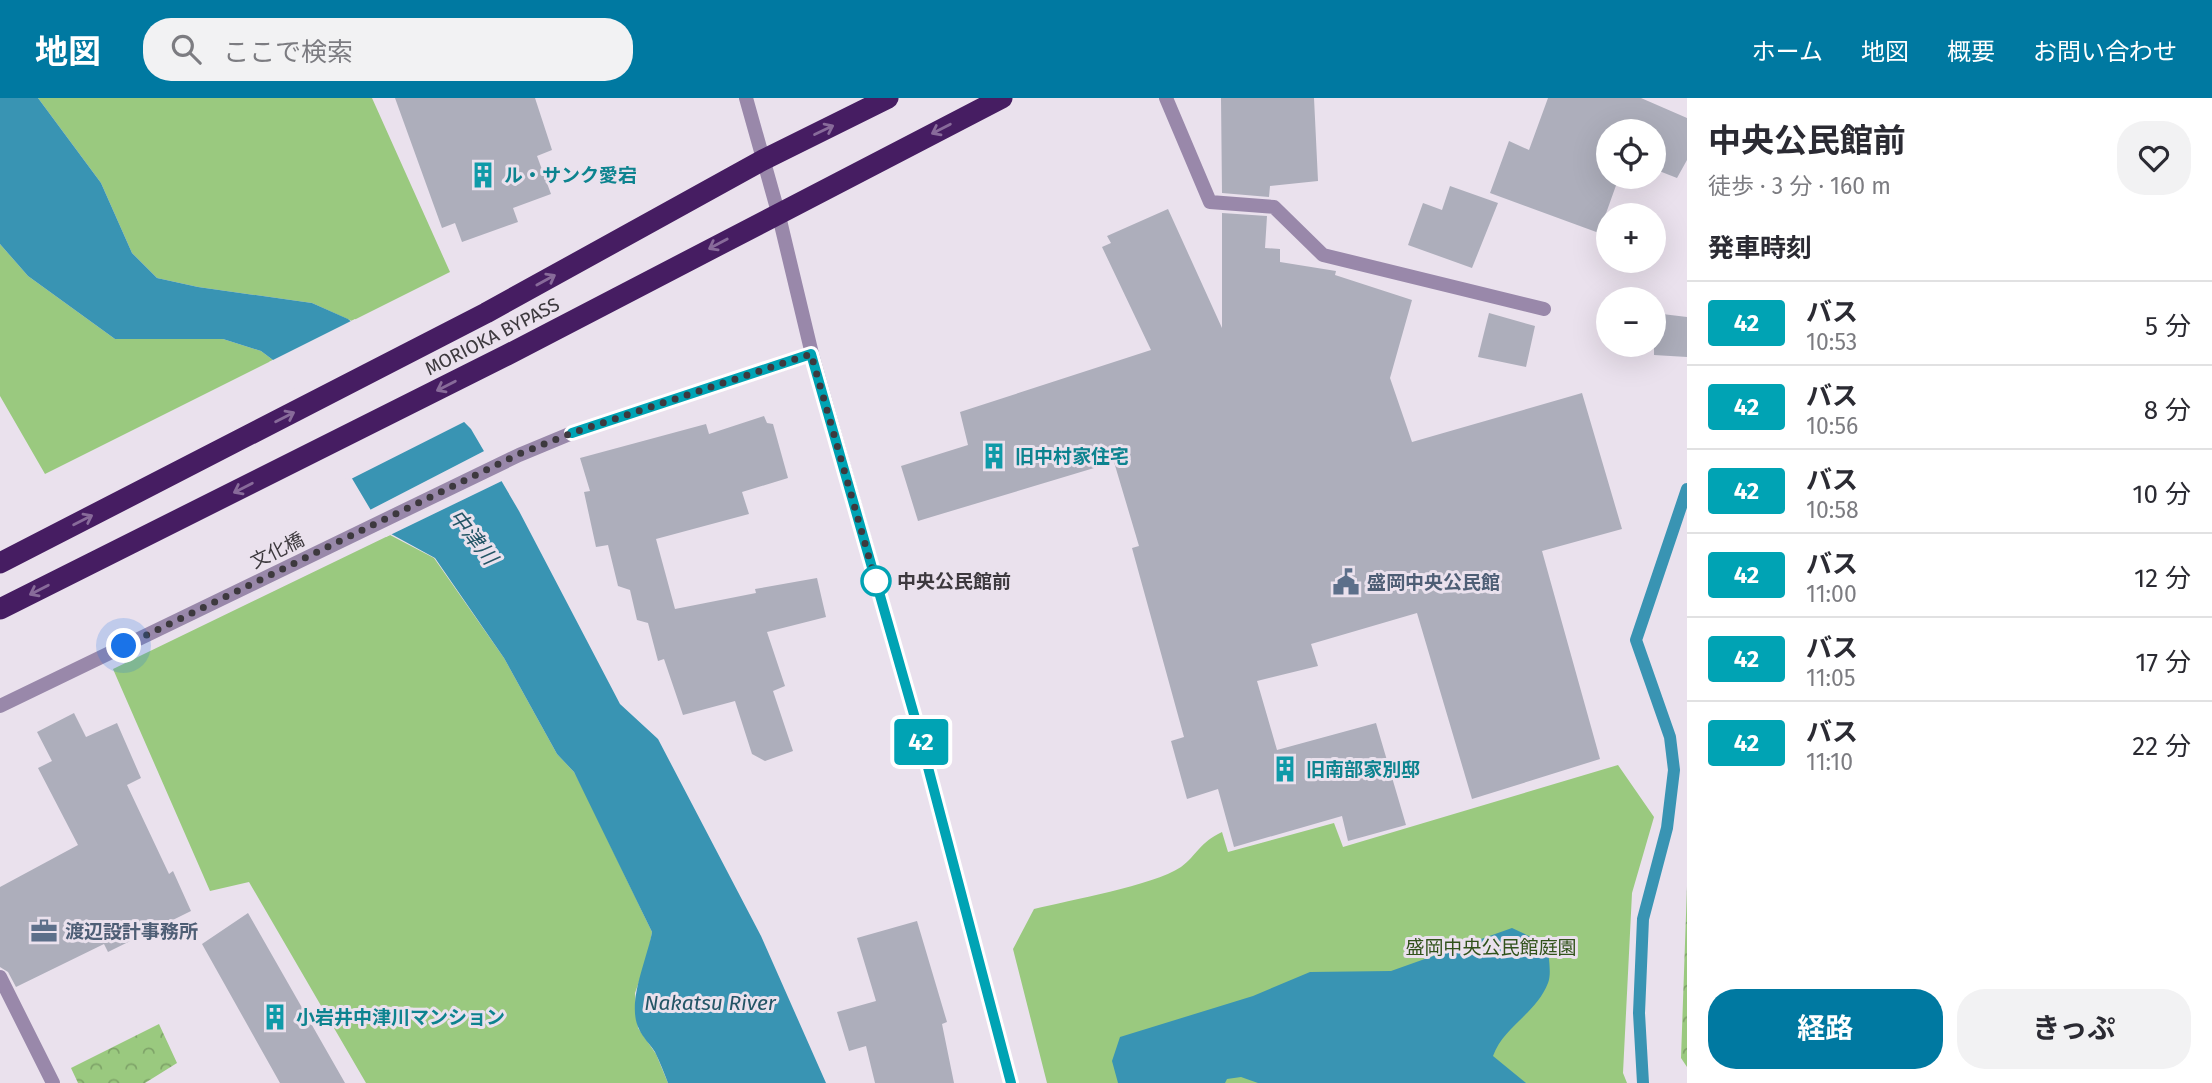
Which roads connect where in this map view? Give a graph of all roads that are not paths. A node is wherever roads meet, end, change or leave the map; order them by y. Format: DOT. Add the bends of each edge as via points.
graph roads {
  1 [pos="746,98"];
  2 [pos="888,98"];
  3 [pos="1002,98"];
  4 [pos="1166,98"];
  5 [pos="762,160"];
  6 [pos="778,212"];
  7 [pos="1544,309"];
  8 [pos="811,354"];
  9 [pos="0,563"];
  10 [pos="0,609"];
  11 [pos="0,706"];
  12 [pos="0,977"];
  13 [pos="53,1083"];
  14 [pos="1011,1083"];
  1 -- 5 [label="street"];
  5 -- 2 [label="highway, MORIOKA BYPASS, one-way"];
  3 -- 6 [label="highway, MORIOKA BYPASS, one-way"];
  4 -- 7 [label="street" via="1210,202 1274,207 1323,255"];
  5 -- 6 [label="street"];
  9 -- 5 [label="highway, MORIOKA BYPASS, one-way" via="486,313"];
  6 -- 8 [label="street"];
  6 -- 10 [label="highway, MORIOKA BYPASS, one-way" via="507,355"];
  8 -- 11 [label="street, 文化橋" via="519,454"];
  8 -- 14 [label="street" via="915,718"];
  12 -- 13 [label="street"];
}
